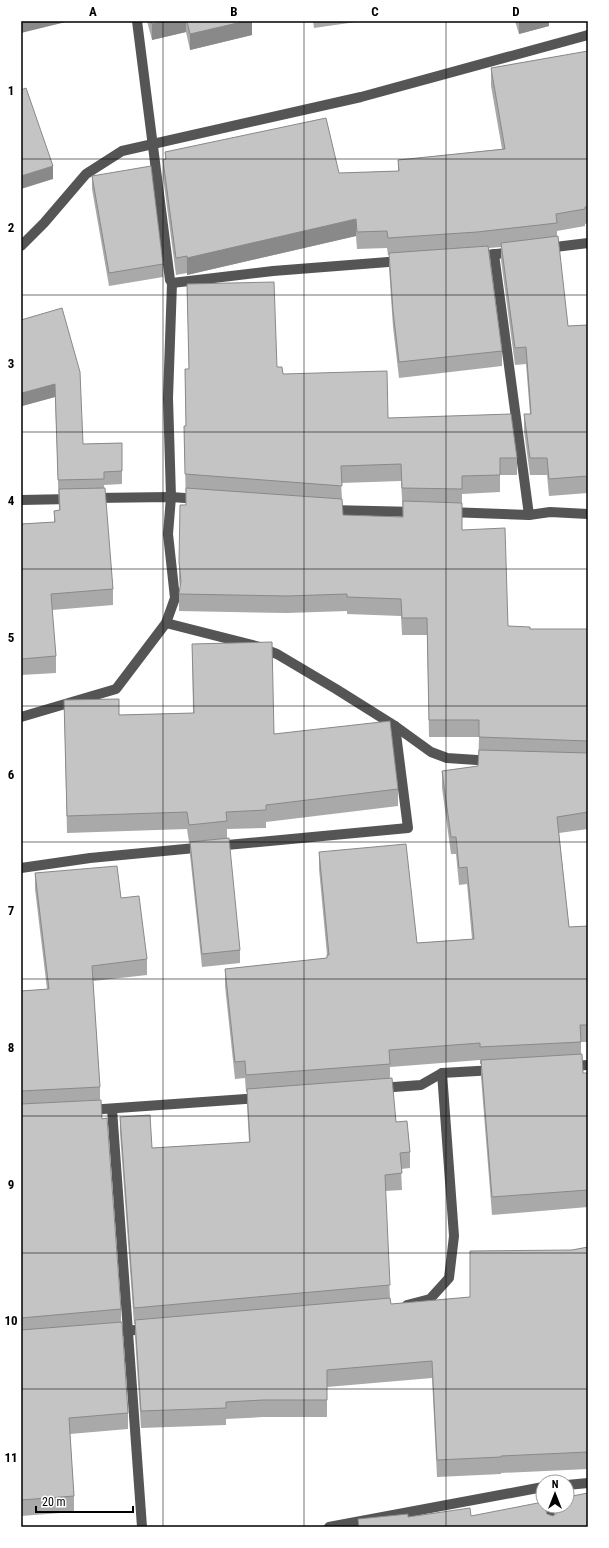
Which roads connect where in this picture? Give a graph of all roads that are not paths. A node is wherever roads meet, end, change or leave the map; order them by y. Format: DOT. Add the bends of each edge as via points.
graph roads {
  1 [pos="137,21"];
  2 [pos="588,35"];
  3 [pos="153,144"];
  4 [pos="588,243"];
  5 [pos="21,246"];
  6 [pos="541,249"];
  7 [pos="525,250"];
  8 [pos="494,254"];
  9 [pos="470,257"];
  10 [pos="415,260"];
  11 [pos="172,283"];
  12 [pos="171,497"];
  13 [pos="21,500"];
  14 [pos="210,500"];
  15 [pos="320,509"];
  16 [pos="588,514"];
  17 [pos="529,515"];
  18 [pos="166,623"];
  19 [pos="21,717"];
  20 [pos="395,726"];
  21 [pos="500,762"];
  22 [pos="21,868"];
  23 [pos="588,1065"];
  24 [pos="557,1067"];
  25 [pos="504,1070"];
  26 [pos="442,1073"];
  27 [pos="374,1089"];
  28 [pos="270,1097"];
  29 [pos="112,1109"];
  30 [pos="81,1110"];
  31 [pos="399,1307"];
  32 [pos="158,1328"];
  33 [pos="126,1331"];
  34 [pos="96,1333"];
  35 [pos="588,1482"];
  36 [pos="575,1484"];
  37 [pos="535,1488"];
  38 [pos="550,1514"];
  39 [pos="142,1527"];
  40 [pos="329,1527"];
  41 [pos="552,1527"];
  1 -- 3 [label="street"];
  2 -- 3 [label="street" via="361,97"];
  3 -- 5 [label="street" via="122,151 86,174"];
  3 -- 11 [label="street"];
  4 -- 6 [label="street"];
  7 -- 8 [label="street"];
  8 -- 9 [label="street"];
  8 -- 17 [label="street"];
  10 -- 11 [label="street" via="273,271"];
  11 -- 12 [label="street" via="168,398"];
  12 -- 13 [label="street"];
  12 -- 14 [label="street"];
  12 -- 18 [label="street" via="168,534 175,598"];
  15 -- 17 [label="street"];
  16 -- 17 [label="street" via="550,512"];
  18 -- 19 [label="street" via="116,689"];
  18 -- 20 [label="street" via="256,646 277,654"];
  20 -- 21 [label="street" via="431,752 447,758"];
  20 -- 22 [label="street" via="408,828 90,858"];
  23 -- 24 [label="street"];
  25 -- 26 [label="street"];
  26 -- 27 [label="street" via="421,1085"];
  26 -- 31 [label="street" via="454,1236 449,1278 430,1299"];
  28 -- 29 [label="street"];
  29 -- 30 [label="street"];
  29 -- 33 [label="street"];
  32 -- 33 [label="street"];
  33 -- 34 [label="street"];
  33 -- 39 [label="street"];
  35 -- 36 [label="street"];
  37 -- 40 [label="street"];
  38 -- 41 [label="street"];
}
